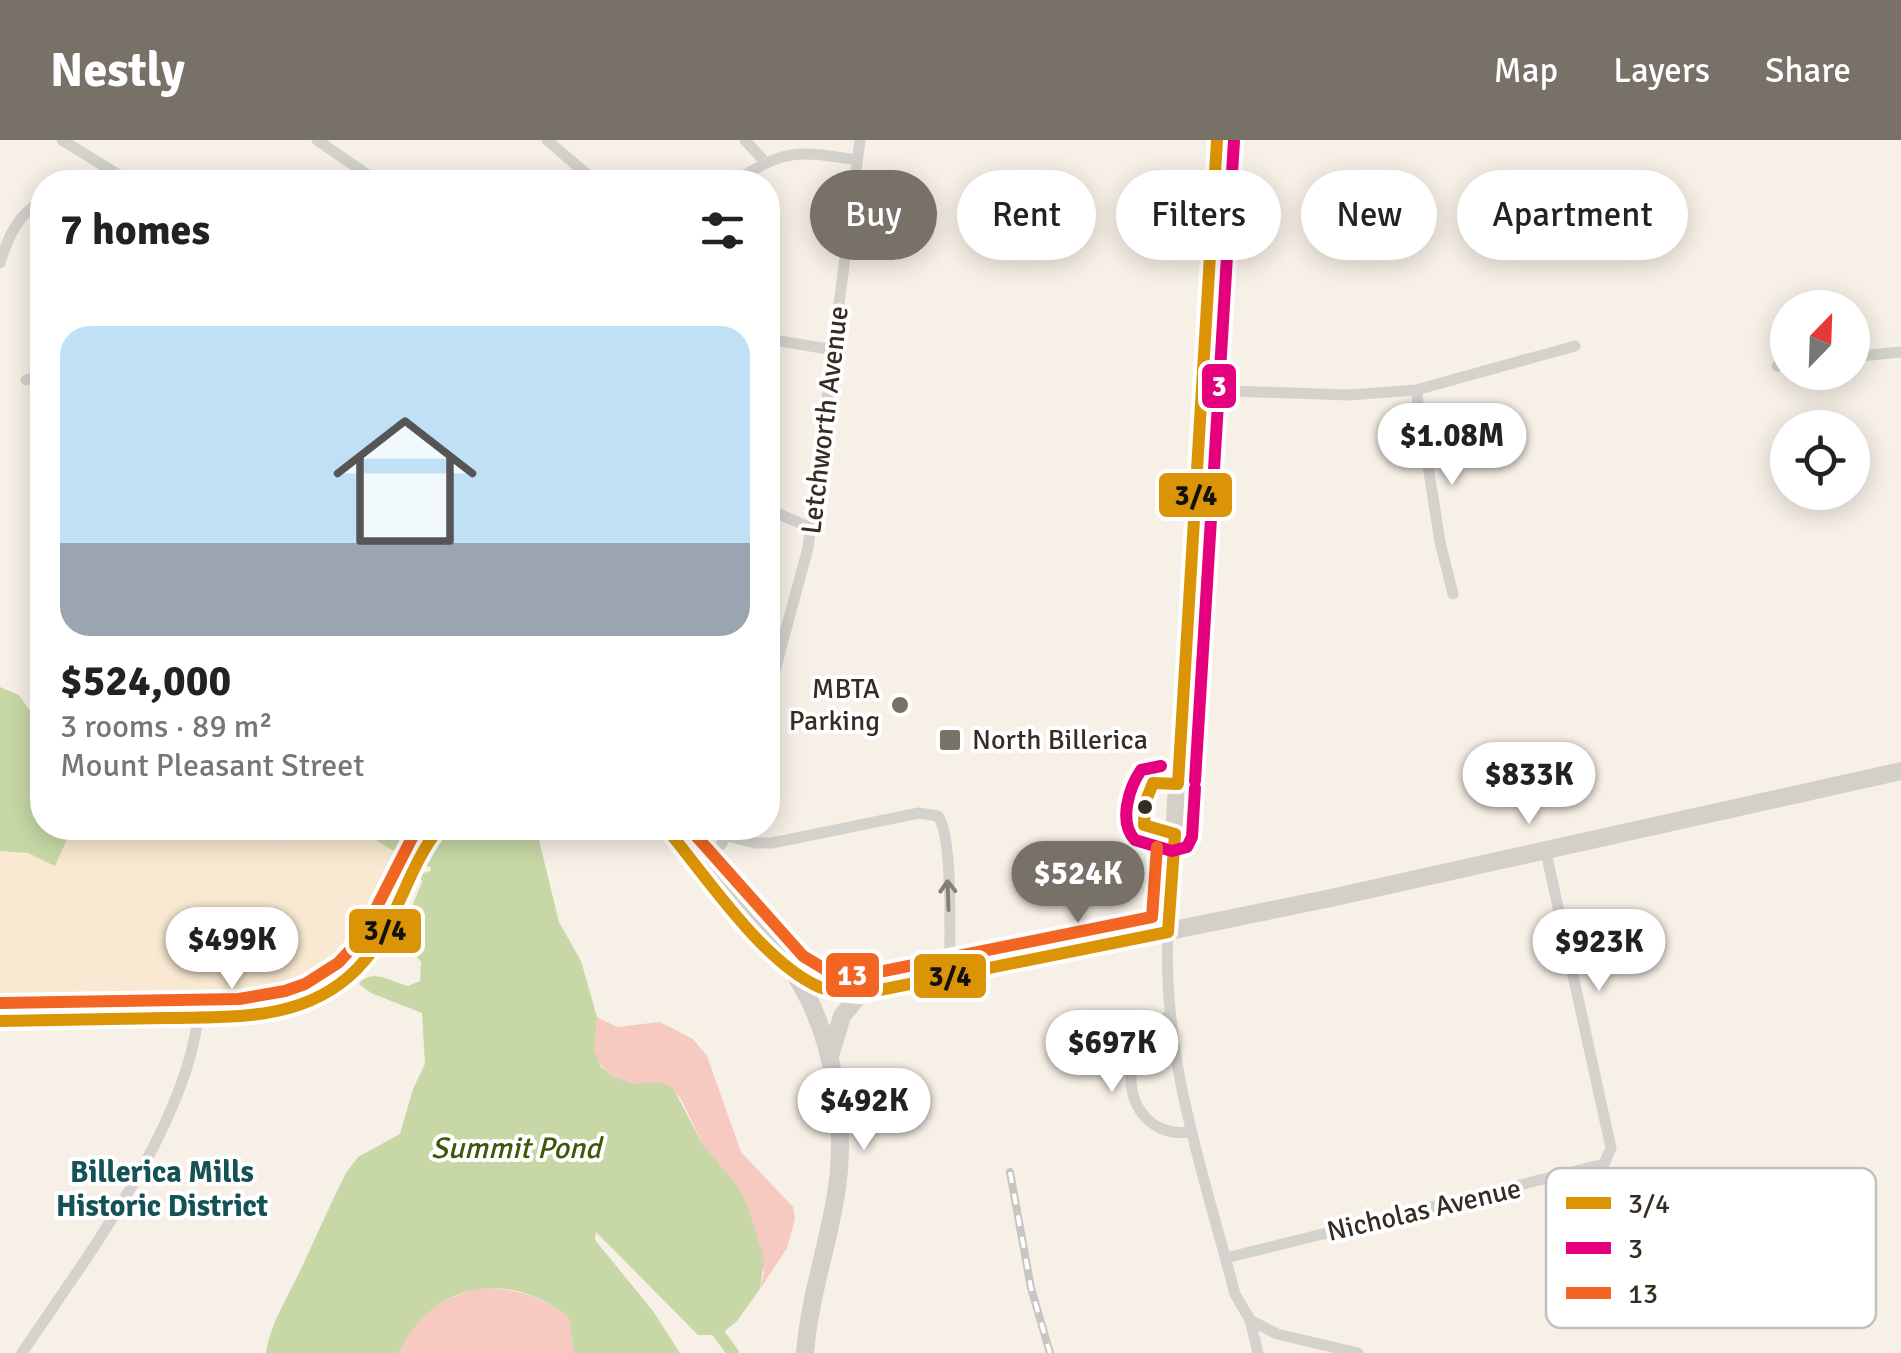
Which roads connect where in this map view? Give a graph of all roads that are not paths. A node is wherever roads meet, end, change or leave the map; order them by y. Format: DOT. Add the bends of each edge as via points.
graph roads {
  1 [pos="62,140"];
  2 [pos="317,140"];
  3 [pos="547,140"];
  4 [pos="745,140"];
  5 [pos="860,140"];
  6 [pos="1217,140"];
  7 [pos="858,160"];
  8 [pos="765,162"];
  9 [pos="110,170"];
  10 [pos="361,170"];
  11 [pos="582,170"];
  12 [pos="753,170"];
  13 [pos="30,211"];
  14 [pos="0,263"];
  15 [pos="780,341"];
  16 [pos="1575,346"];
  17 [pos="834,350"];
  18 [pos="1901,352"];
  19 [pos="1870,355"];
  20 [pos="30,379"];
  21 [pos="26,380"];
  22 [pos="1200,390"];
  23 [pos="1416,390"];
  24 [pos="780,515"];
  25 [pos="811,528"];
  26 [pos="1453,594"];
  27 [pos="780,640"];
  28 [pos="1901,772"];
  29 [pos="431,840"];
  30 [pos="677,840"];
  31 [pos="724,840"];
  32 [pos="746,840"];
  33 [pos="1546,848"];
  34 [pos="697,863"];
  35 [pos="1168,932"];
  36 [pos="792,970"];
  37 [pos="950,976"];
  38 [pos="860,994"];
  39 [pos="1169,1015"];
  40 [pos="198,1018"];
  41 [pos="0,1021"];
  42 [pos="830,1059"];
  43 [pos="1190,1132"];
  44 [pos="1600,1168"];
  45 [pos="1546,1181"];
  46 [pos="1226,1258"];
  47 [pos="1250,1320"];
  48 [pos="22,1353"];
  49 [pos="805,1353"];
  50 [pos="1258,1353"];
  51 [pos="1358,1353"];
  1 -- 9 [label="street"];
  2 -- 10 [label="street"];
  3 -- 11 [label="street"];
  4 -- 8 [label="street"];
  5 -- 7 [label="street, Letchworth Avenue"];
  6 -- 22 [label="main road"];
  7 -- 8 [label="street" via="806,152"];
  7 -- 17 [label="street, Letchworth Avenue"];
  8 -- 12 [label="street"];
  13 -- 14 [label="street" via="8,238"];
  15 -- 17 [label="street"];
  16 -- 23 [label="street"];
  17 -- 25 [label="street, Letchworth Avenue"];
  18 -- 19 [label="street"];
  20 -- 21 [label="street"];
  22 -- 23 [label="street"];
  22 -- 35 [label="main road"];
  23 -- 26 [label="street"];
  24 -- 25 [label="street"];
  25 -- 27 [label="street, Letchworth Avenue"];
  28 -- 33 [label="main road"];
  29 -- 40 [label="main road" via="375,946 336,988 288,1010"];
  30 -- 34 [label="main road"];
  31 -- 34 [label="street"];
  37 -- 32 [label="street, one-way" via="946,848 938,816 919,813 772,843"];
  33 -- 35 [label="main road"];
  33 -- 44 [label="street, Nicholas Avenue" via="1611,1148"];
  34 -- 36 [label="main road"];
  35 -- 37 [label="main road"];
  35 -- 39 [label="street"];
  36 -- 38 [label="main road" via="816,986"];
  36 -- 42 [label="main road"];
  37 -- 38 [label="main road"];
  38 -- 42 [label="main road" via="837,1027"];
  39 -- 43 [label="street"];
  39 -- 43 [label="street" via="1134,1057 1130,1084 1140,1114 1157,1130"];
  40 -- 41 [label="main road"];
  40 -- 48 [label="street" via="186,1068 145,1162"];
  42 -- 49 [label="main road" via="839,1181"];
  43 -- 46 [label="street"];
  45 -- 46 [label="street, Nicholas Avenue"];
  46 -- 47 [label="street" via="1239,1306"];
  47 -- 50 [label="street"];
  47 -- 51 [label="street" via="1277,1334"];
}
